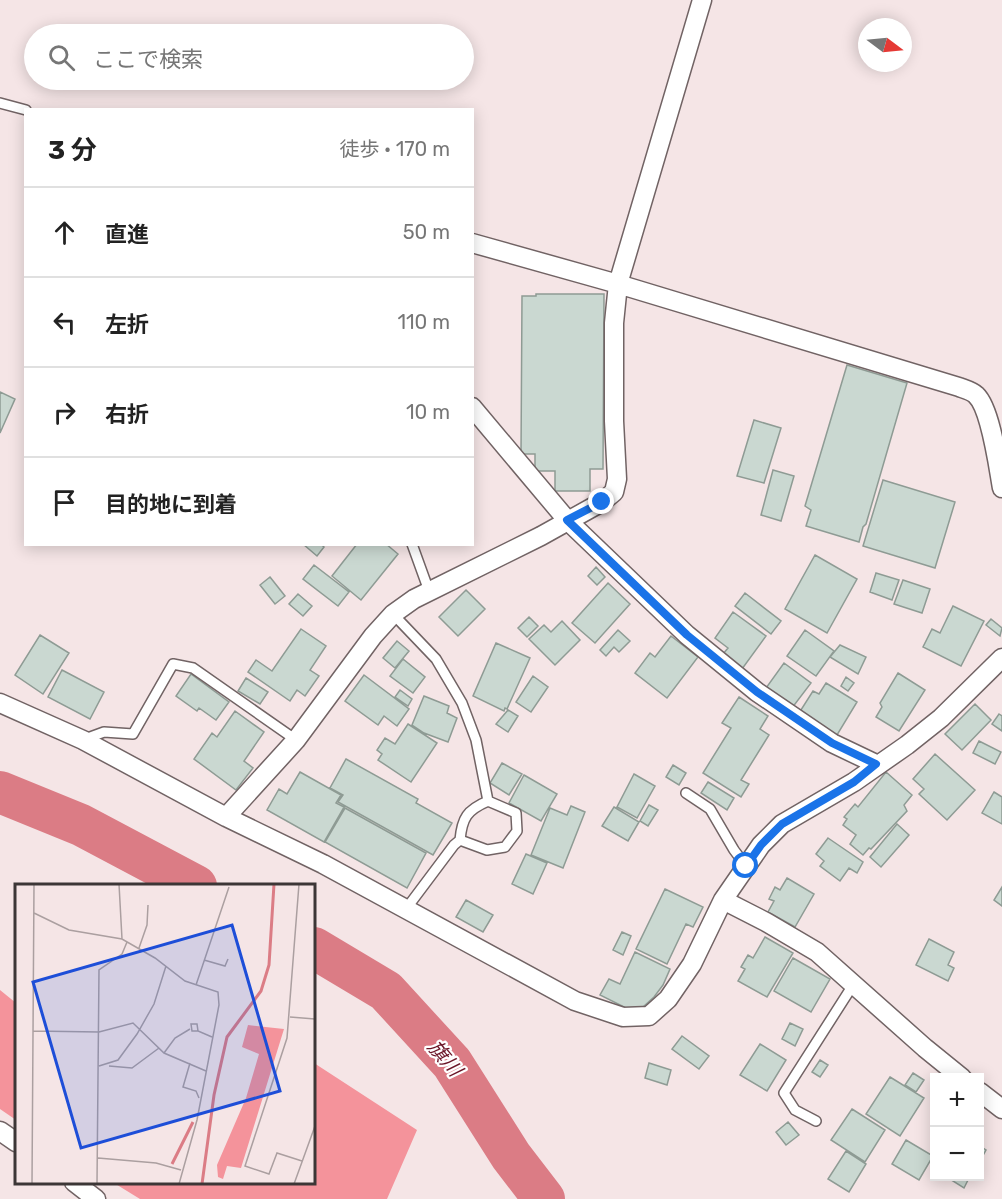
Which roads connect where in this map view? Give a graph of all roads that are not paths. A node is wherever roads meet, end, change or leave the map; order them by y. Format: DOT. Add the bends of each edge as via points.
graph roads {
  1 [pos="702,0"];
  2 [pos="0,103"];
  3 [pos="24,109"];
  4 [pos="474,244"];
  5 [pos="618,284"];
  6 [pos="474,409"];
  7 [pos="1002,488"];
  8 [pos="567,520"];
  9 [pos="413,546"];
  10 [pos="429,591"];
  11 [pos="393,614"];
  12 [pos="1002,658"];
  13 [pos="0,703"];
  14 [pos="83,740"];
  15 [pos="296,740"];
  16 [pos="876,764"];
  17 [pos="686,793"];
  18 [pos="488,801"];
  19 [pos="226,817"];
  20 [pos="460,840"];
  21 [pos="746,866"];
  22 [pos="723,900"];
  23 [pos="406,909"];
  24 [pos="853,985"];
  25 [pos="957,1073"];
  26 [pos="984,1095"];
  27 [pos="1002,1108"];
  28 [pos="816,1121"];
  29 [pos="0,1131"];
  30 [pos="15,1141"];
  31 [pos="77,1184"];
  32 [pos="96,1199"];
  1 -- 5 [label="street"];
  2 -- 3 [label="lane"];
  4 -- 5 [label="street"];
  5 -- 7 [label="street" via="976,394 991,431"];
  5 -- 8 [label="street" via="614,323 617,479 614,492 602,502"];
  6 -- 8 [label="street"];
  8 -- 10 [label="street"];
  8 -- 16 [label="street" via="687,635 757,692 832,743"];
  9 -- 10 [label="lane"];
  10 -- 11 [label="street"];
  11 -- 15 [label="street"];
  11 -- 18 [label="lane" via="436,659 462,703 476,740"];
  12 -- 16 [label="street" via="941,718"];
  13 -- 14 [label="street"];
  14 -- 15 [label="lane" via="104,732 133,734 173,664 193,668"];
  14 -- 19 [label="street"];
  15 -- 19 [label="street"];
  16 -- 21 [label="street" via="854,782 782,824"];
  17 -- 21 [label="lane" via="710,809"];
  18 -- 20 [label="lane" via="474,807 462,823"];
  18 -- 20 [label="lane" via="516,813 518,831 505,847 487,850"];
  19 -- 23 [label="street"];
  20 -- 23 [label="lane"];
  21 -- 22 [label="street"];
  22 -- 23 [label="street" via="692,964 668,999 649,1016 623,1017 575,1001"];
  22 -- 24 [label="street" via="817,952"];
  24 -- 25 [label="street"];
  24 -- 28 [label="lane" via="784,1093 795,1110"];
  26 -- 27 [label="street"];
  29 -- 30 [label="street"];
  31 -- 32 [label="street"];
}
